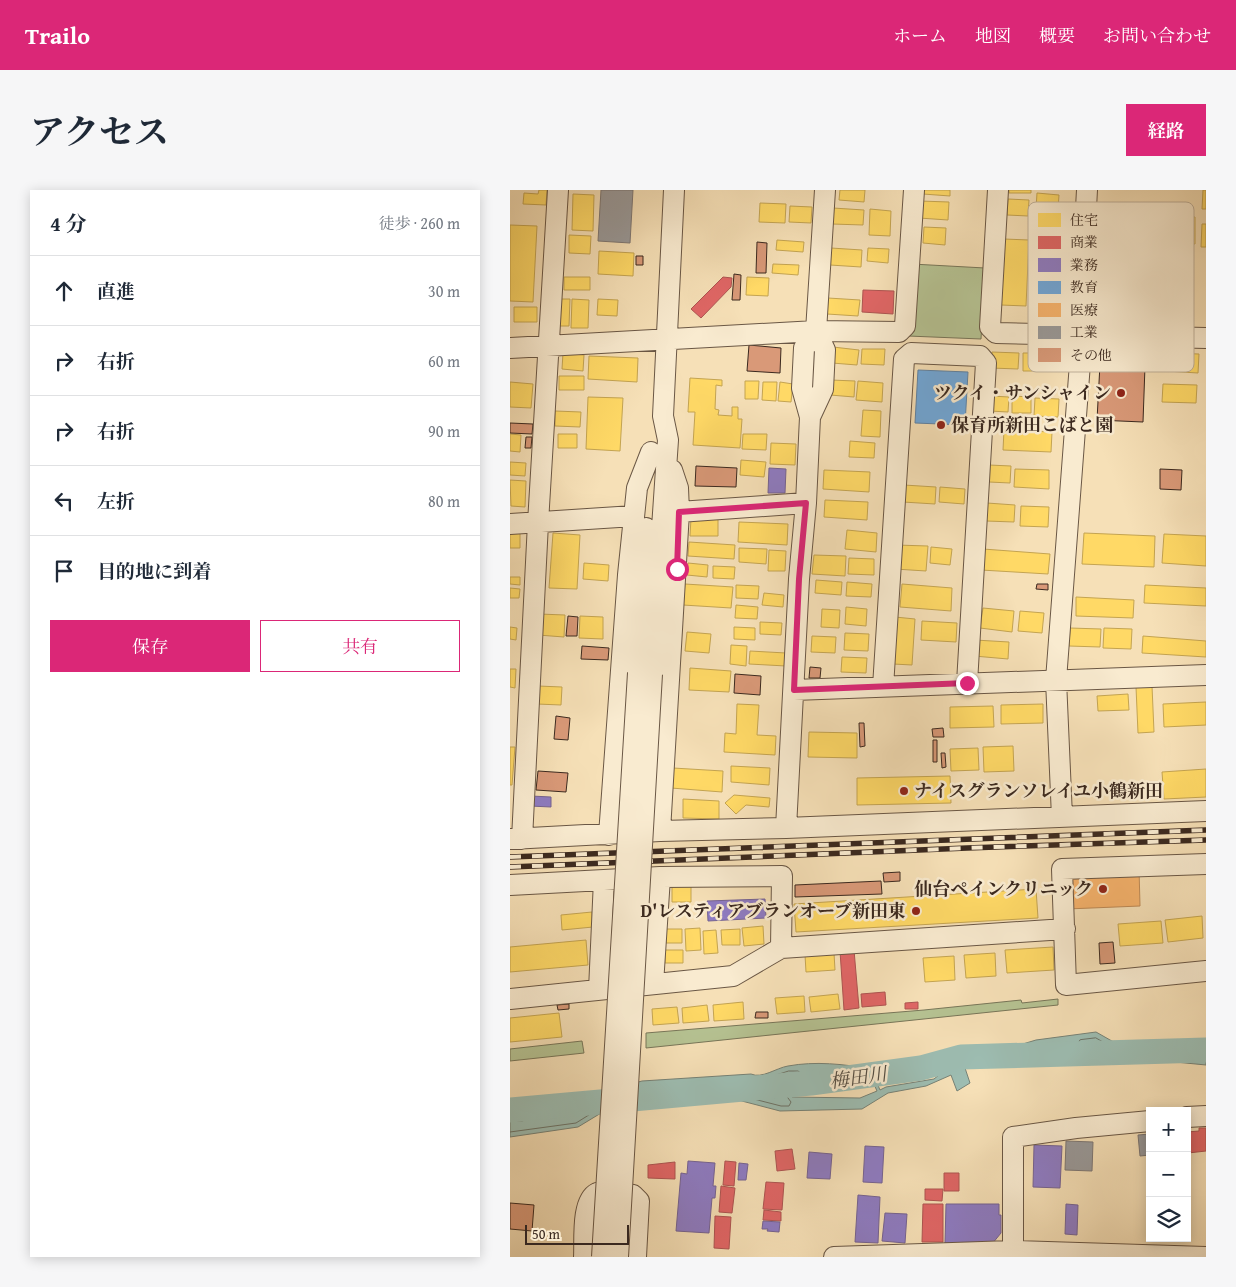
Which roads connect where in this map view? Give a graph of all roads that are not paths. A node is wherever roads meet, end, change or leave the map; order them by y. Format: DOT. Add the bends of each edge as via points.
graph roads {
  1 [pos="558,190"];
  2 [pos="674,190"];
  3 [pos="825,190"];
  4 [pos="914,190"];
  5 [pos="998,190"];
  6 [pos="816,331"];
  7 [pos="1028,334"];
  8 [pos="666,338"];
  9 [pos="549,345"];
  10 [pos="510,348"];
  11 [pos="1079,372"];
  12 [pos="659,453"];
  13 [pos="806,503"];
  14 [pos="679,512"];
  15 [pos="634,516"];
  16 [pos="538,522"];
  17 [pos="510,524"];
  18 [pos="645,673"];
  19 [pos="1206,675"];
  20 [pos="1056,680"];
  21 [pos="967,683"];
  22 [pos="883,687"];
  23 [pos="794,690"];
  24 [pos="1206,811"];
  25 [pos="1062,817"];
  26 [pos="786,828"];
  27 [pos="660,831"];
  28 [pos="610,835"];
  29 [pos="516,839"];
  30 [pos="1206,864"];
  31 [pos="660,877"];
  32 [pos="604,880"];
  33 [pos="510,886"];
  34 [pos="1065,929"];
  35 [pos="781,948"];
  36 [pos="1206,971"];
  37 [pos="653,984"];
  38 [pos="599,990"];
  39 [pos="510,999"];
  40 [pos="1206,1116"];
  41 [pos="1191,1117"];
  42 [pos="1146,1121"];
  43 [pos="1012,1254"];
  44 [pos="1206,1256"];
  45 [pos="584,1257"];
  46 [pos="602,1257"];
  47 [pos="618,1257"];
  48 [pos="636,1257"];
  49 [pos="834,1257"];
  1 -- 9 [label="street"];
  2 -- 8 [label="street"];
  3 -- 6 [label="street"];
  4 -- 6 [label="street" via="906,326 899,332"];
  5 -- 7 [label="street" via="990,327 996,333"];
  6 -- 8 [label="street"];
  6 -- 13 [label="street" via="804,348 802,388 810,417"];
  8 -- 9 [label="street"];
  8 -- 12 [label="street" via="663,416 652,440"];
  9 -- 10 [label="street"];
  9 -- 16 [label="street"];
  11 -- 20 [label="street"];
  12 -- 14 [label="street" via="678,488"];
  12 -- 15 [label="street" via="637,488"];
  12 -- 18 [label="street"];
  13 -- 14 [label="street"];
  13 -- 23 [label="street"];
  14 -- 27 [label="street"];
  15 -- 16 [label="street"];
  15 -- 28 [label="street"];
  16 -- 17 [label="street"];
  16 -- 29 [label="street"];
  18 -- 46 [label="street, bridge"];
  18 -- 47 [label="street, bridge"];
  19 -- 20 [label="street"];
  20 -- 21 [label="street"];
  20 -- 25 [label="street"];
  21 -- 22 [label="street"];
  21 -- 22 [label="street" via="986,363 980,356 911,353 904,359"];
  22 -- 23 [label="street"];
  23 -- 26 [label="street"];
  24 -- 25 [label="street"];
  25 -- 26 [label="street"];
  26 -- 27 [label="street"];
  27 -- 28 [label="street"];
  28 -- 29 [label="street"];
  30 -- 34 [label="street" via="1062,869"];
  31 -- 32 [label="street"];
  31 -- 35 [label="street" via="782,876"];
  31 -- 37 [label="street"];
  32 -- 33 [label="street"];
  32 -- 38 [label="street"];
  34 -- 35 [label="street"];
  34 -- 36 [label="street" via="1066,986"];
  35 -- 37 [label="street" via="733,976"];
  37 -- 38 [label="street"];
  38 -- 39 [label="street"];
  40 -- 41 [label="street"];
  42 -- 43 [label="street" via="1013,1137"];
  43 -- 44 [label="street"];
  43 -- 49 [label="street"];
  45 -- 48 [label="street" via="586,1208 599,1192 633,1194 639,1201"];
}
